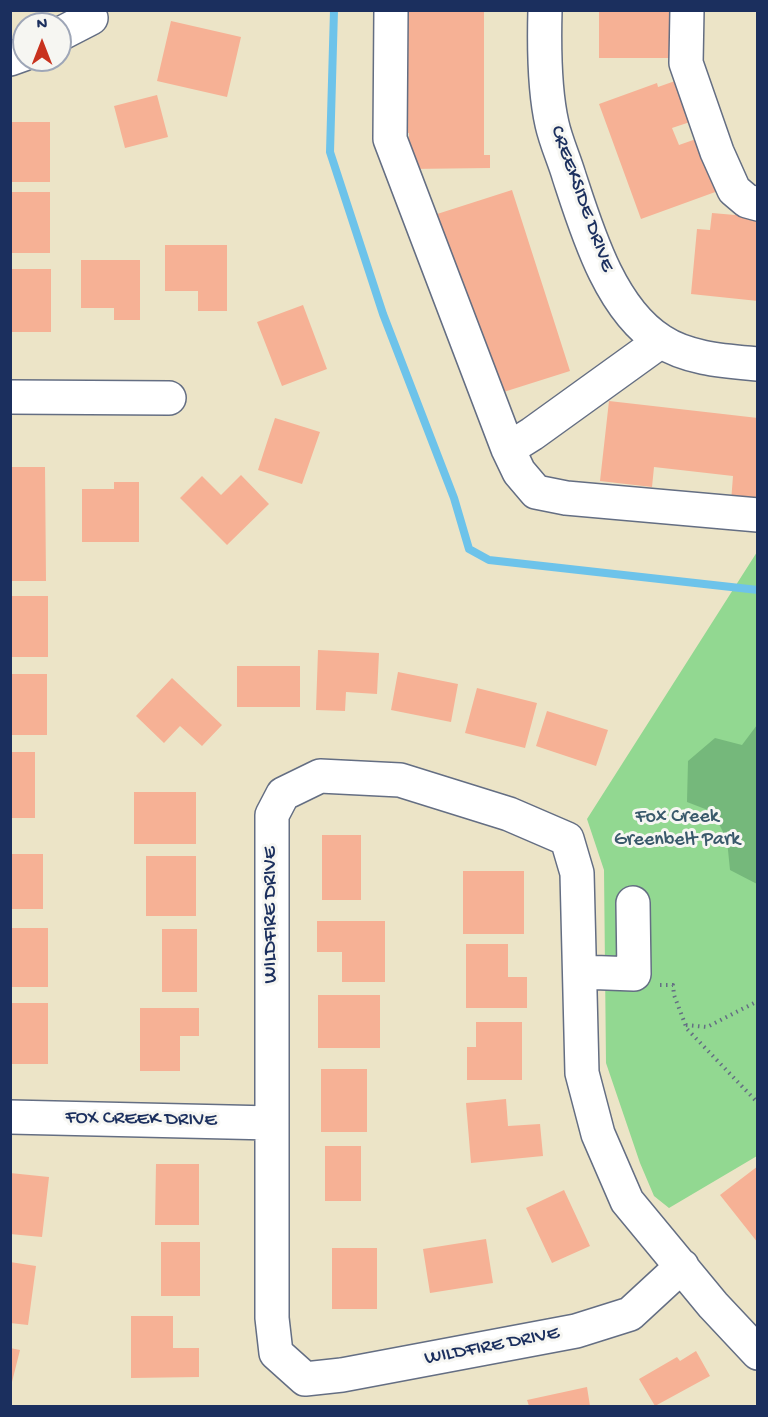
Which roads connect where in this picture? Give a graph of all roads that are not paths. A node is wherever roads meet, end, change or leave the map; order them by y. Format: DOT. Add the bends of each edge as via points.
graph roads {
  1 [pos="390,10"];
  2 [pos="545,10"];
  3 [pos="687,10"];
  4 [pos="91,18"];
  5 [pos="72,28"];
  6 [pos="758,204"];
  7 [pos="661,341"];
  8 [pos="758,364"];
  9 [pos="10,397"];
  10 [pos="169,398"];
  11 [pos="508,449"];
  12 [pos="758,515"];
  13 [pos="633,903"];
  14 [pos="581,972"];
  15 [pos="10,1117"];
  16 [pos="272,1123"];
  17 [pos="682,1266"];
  18 [pos="758,1353"];
  1 -- 11 [label="street" via="390,139"];
  2 -- 7 [label="street, CREEKSIDE DRIVE" via="543,47 552,124 576,195 599,259 617,292 636,321"];
  3 -- 6 [label="street" via="686,63 717,152 734,190"];
  4 -- 5 [label="street"];
  7 -- 8 [label="street, CREEKSIDE DRIVE" via="682,351"];
  7 -- 11 [label="street"];
  9 -- 10 [label="street"];
  11 -- 12 [label="street" via="519,472 536,492"];
  13 -- 14 [label="street" via="634,974"];
  14 -- 16 [label="street, WILDFIRE DRIVE" via="577,873 567,839 509,814 400,780 320,776 283,794 272,815"];
  14 -- 17 [label="street, WILDFIRE DRIVE" via="582,1073 598,1134 627,1201"];
  15 -- 16 [label="street, FOX CREEK DRIVE"];
  16 -- 17 [label="street, WILDFIRE DRIVE" via="272,1318 276,1353 305,1379 576,1331 630,1314"];
  17 -- 18 [label="street, WILDFIRE DRIVE"];
}
